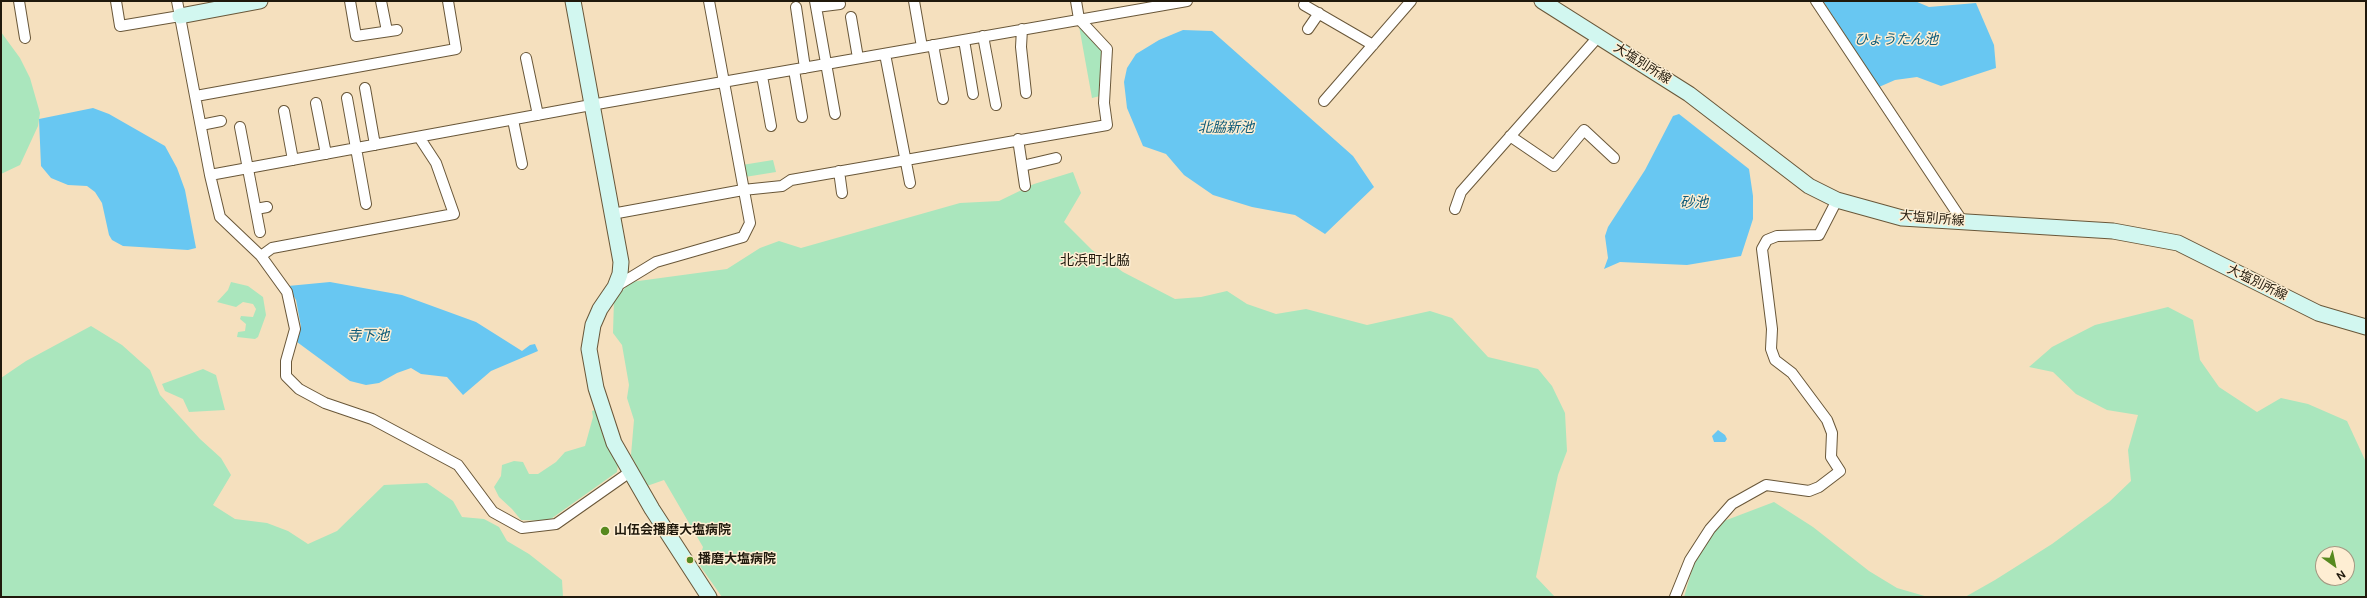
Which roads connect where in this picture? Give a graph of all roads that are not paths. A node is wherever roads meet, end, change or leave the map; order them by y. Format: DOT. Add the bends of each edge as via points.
graph roads {
  1 [pos="19,1"];
  2 [pos="116,1"];
  3 [pos="178,1"];
  4 [pos="350,1"];
  5 [pos="381,1"];
  6 [pos="448,1"];
  7 [pos="573,1"];
  8 [pos="709,1"];
  9 [pos="914,1"];
  10 [pos="1076,1"];
  11 [pos="1125,1"];
  12 [pos="1187,1"];
  13 [pos="1411,1"];
  14 [pos="1542,1"];
  15 [pos="1816,1"];
  16 [pos="254,2"];
  17 [pos="816,4"];
  18 [pos="840,4"];
  19 [pos="1304,5"];
  20 [pos="796,7"];
  21 [pos="1126,12"];
  22 [pos="1322,12"];
  23 [pos="180,16"];
  24 [pos="851,17"];
  25 [pos="1079,20"];
  26 [pos="1022,29"];
  27 [pos="1308,29"];
  28 [pos="983,36"];
  29 [pos="1598,37"];
  30 [pos="25,38"];
  31 [pos="964,40"];
  32 [pos="933,45"];
  33 [pos="1373,45"];
  34 [pos="922,47"];
  35 [pos="885,54"];
  36 [pos="526,58"];
  37 [pos="858,58"];
  38 [pos="826,64"];
  39 [pos="805,68"];
  40 [pos="794,70"];
  41 [pos="762,76"];
  42 [pos="724,83"];
  43 [pos="365,88"];
  44 [pos="1026,93"];
  45 [pos="974,94"];
  46 [pos="196,96"];
  47 [pos="347,98"];
  48 [pos="943,98"];
  49 [pos="1324,100"];
  50 [pos="316,103"];
  51 [pos="591,105"];
  52 [pos="996,105"];
  53 [pos="284,111"];
  54 [pos="835,114"];
  55 [pos="538,115"];
  56 [pos="802,117"];
  57 [pos="513,120"];
  58 [pos="221,121"];
  59 [pos="201,125"];
  60 [pos="771,126"];
  61 [pos="240,127"];
  62 [pos="1510,136"];
  63 [pos="419,137"];
  64 [pos="1018,140"];
  65 [pos="375,145"];
  66 [pos="356,148"];
  67 [pos="326,154"];
  68 [pos="1056,158"];
  69 [pos="1614,158"];
  70 [pos="905,159"];
  71 [pos="293,160"];
  72 [pos="522,164"];
  73 [pos="1022,166"];
  74 [pos="249,168"];
  75 [pos="839,171"];
  76 [pos="210,175"];
  77 [pos="910,183"];
  78 [pos="1025,186"];
  79 [pos="743,190"];
  80 [pos="842,193"];
  81 [pos="1837,200"];
  82 [pos="366,204"];
  83 [pos="267,207"];
  84 [pos="1455,209"];
  85 [pos="256,210"];
  86 [pos="612,214"];
  87 [pos="1963,222"];
  88 [pos="260,232"];
  89 [pos="261,256"];
  90 [pos="615,287"];
  91 [pos="2366,327"];
  92 [pos="630,472"];
  93 [pos="709,597"];
  94 [pos="1675,597"];
  1 -- 30 [label="street"];
  2 -- 23 [label="street" via="120,26"];
  3 -- 23 [label="street"];
  4 -- 5 [label="street" via="356,36 392,30"];
  6 -- 46 [label="street" via="456,49"];
  7 -- 51 [label="main road"];
  8 -- 42 [label="street"];
  9 -- 34 [label="street"];
  10 -- 25 [label="street"];
  11 -- 21 [label="street"];
  12 -- 21 [label="street"];
  13 -- 33 [label="street"];
  14 -- 29 [label="main road, 大塩別所線"];
  15 -- 87 [label="street"];
  16 -- 23 [label="main road"];
  17 -- 18 [label="street"];
  17 -- 38 [label="street"];
  19 -- 22 [label="street"];
  20 -- 39 [label="street"];
  21 -- 25 [label="street"];
  22 -- 27 [label="street"];
  22 -- 33 [label="street"];
  23 -- 46 [label="street"];
  24 -- 37 [label="street"];
  25 -- 26 [label="street"];
  25 -- 64 [label="street" via="1107,49 1104,103 1106,125"];
  26 -- 28 [label="street"];
  26 -- 44 [label="street"];
  28 -- 31 [label="street"];
  28 -- 52 [label="street"];
  29 -- 62 [label="street"];
  29 -- 81 [label="main road, 大塩別所線" via="1689,94 1809,186"];
  31 -- 32 [label="street"];
  31 -- 45 [label="street"];
  32 -- 34 [label="street"];
  32 -- 48 [label="street"];
  33 -- 49 [label="street"];
  34 -- 35 [label="street"];
  35 -- 37 [label="street"];
  35 -- 70 [label="street"];
  36 -- 55 [label="street"];
  37 -- 38 [label="street"];
  38 -- 39 [label="street"];
  38 -- 54 [label="street"];
  39 -- 40 [label="street"];
  40 -- 41 [label="street"];
  40 -- 56 [label="street"];
  41 -- 42 [label="street"];
  41 -- 60 [label="street"];
  42 -- 51 [label="street"];
  42 -- 79 [label="street"];
  43 -- 65 [label="street"];
  46 -- 59 [label="street"];
  47 -- 66 [label="street"];
  50 -- 67 [label="street"];
  51 -- 55 [label="street"];
  51 -- 86 [label="main road"];
  53 -- 71 [label="street"];
  55 -- 57 [label="street"];
  57 -- 63 [label="street"];
  57 -- 72 [label="street"];
  58 -- 59 [label="street"];
  59 -- 76 [label="street"];
  61 -- 74 [label="street"];
  62 -- 69 [label="street" via="1554,166 1584,130"];
  62 -- 84 [label="street" via="1461,192"];
  63 -- 65 [label="street"];
  63 -- 89 [label="street" via="436,162 454,214 272,248"];
  64 -- 70 [label="street"];
  64 -- 73 [label="street"];
  65 -- 66 [label="street"];
  66 -- 67 [label="street"];
  66 -- 82 [label="street"];
  67 -- 71 [label="street"];
  68 -- 73 [label="street"];
  70 -- 75 [label="street"];
  70 -- 77 [label="street"];
  71 -- 74 [label="street"];
  73 -- 78 [label="street"];
  74 -- 76 [label="street"];
  74 -- 85 [label="street"];
  75 -- 79 [label="street" via="791,180 782,186"];
  75 -- 80 [label="street"];
  76 -- 89 [label="street" via="220,217"];
  79 -- 86 [label="street"];
  79 -- 90 [label="street" via="750,223 743,237 656,262"];
  81 -- 87 [label="main road, 大塩別所線" via="1902,218"];
  81 -- 94 [label="street" via="1819,235 1776,236 1767,240 1762,248 1773,355 1775,360 1792,373 1827,420 1832,433 1831,457 1840,471 1810,491 1766,485 1732,504 1710,528 1693,554"];
  83 -- 85 [label="street"];
  85 -- 88 [label="street"];
  86 -- 90 [label="main road" via="620,262 620,274"];
  87 -- 91 [label="main road, 大塩別所線" via="2112,232 2178,243 2318,313"];
  89 -- 92 [label="street" via="287,292 295,329 286,361 286,376 299,389 325,403 372,419 458,465 493,512 522,528 556,524"];
  90 -- 92 [label="main road" via="597,315 590,348 596,388 607,427"];
  92 -- 93 [label="main road"];
}
